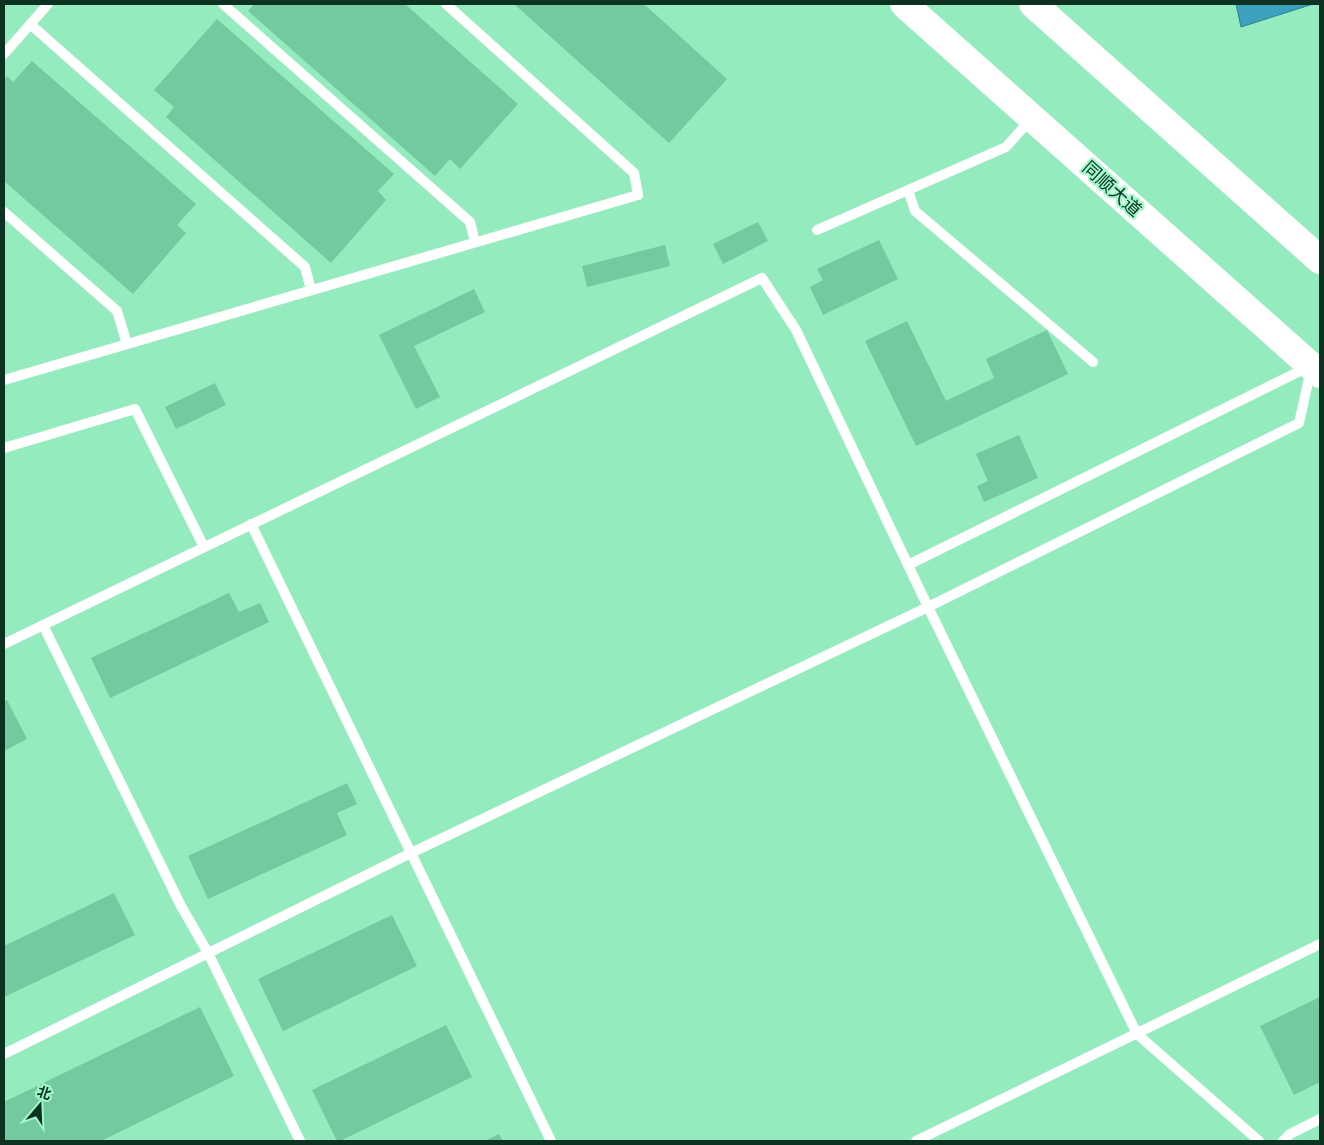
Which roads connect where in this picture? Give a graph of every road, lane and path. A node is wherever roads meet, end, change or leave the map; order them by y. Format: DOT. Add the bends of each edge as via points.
graph roads {
  1 [pos="48,4"];
  2 [pos="223,4"];
  3 [pos="446,4"];
  4 [pos="904,4"];
  5 [pos="1033,4"];
  6 [pos="30,24"];
  7 [pos="4,54"];
  8 [pos="1032,118"];
  9 [pos="908,190"];
  10 [pos="4,212"];
  11 [pos="817,230"];
  12 [pos="475,242"];
  13 [pos="1320,260"];
  14 [pos="311,290"];
  15 [pos="127,344"];
  16 [pos="1093,362"];
  17 [pos="1316,367"];
  18 [pos="4,380"];
  19 [pos="4,448"];
  20 [pos="251,524"];
  21 [pos="204,547"];
  22 [pos="908,565"];
  23 [pos="928,607"];
  24 [pos="43,625"];
  25 [pos="4,644"];
  26 [pos="411,853"];
  27 [pos="1320,944"];
  28 [pos="208,953"];
  29 [pos="1137,1034"];
  30 [pos="4,1054"];
  31 [pos="1320,1119"];
  32 [pos="300,1141"];
  33 [pos="551,1141"];
  34 [pos="916,1141"];
  35 [pos="1259,1141"];
  36 [pos="1282,1141"];
  1 -- 6 [label="lane"];
  2 -- 12 [label="lane" via="470,222"];
  3 -- 12 [label="lane" via="634,173 638,195"];
  4 -- 8 [label="main road, 同顺大道"];
  5 -- 13 [label="main road"];
  6 -- 7 [label="lane"];
  6 -- 14 [label="lane" via="305,267"];
  8 -- 9 [label="lane" via="1006,147"];
  8 -- 17 [label="main road, 同顺大道"];
  9 -- 11 [label="lane"];
  9 -- 16 [label="lane" via="915,211"];
  10 -- 15 [label="lane" via="117,311"];
  12 -- 14 [label="lane"];
  14 -- 15 [label="lane"];
  15 -- 18 [label="lane"];
  17 -- 22 [label="lane"];
  17 -- 23 [label="lane" via="1299,422"];
  19 -- 21 [label="lane" via="135,409"];
  20 -- 21 [label="lane"];
  20 -- 22 [label="lane" via="762,278 796,330"];
  20 -- 26 [label="lane"];
  21 -- 24 [label="lane"];
  22 -- 23 [label="lane"];
  23 -- 26 [label="lane"];
  23 -- 29 [label="lane"];
  24 -- 25 [label="lane"];
  24 -- 28 [label="lane" via="181,906"];
  26 -- 28 [label="lane"];
  26 -- 33 [label="lane"];
  27 -- 29 [label="lane"];
  28 -- 30 [label="lane"];
  28 -- 32 [label="lane"];
  29 -- 34 [label="lane"];
  29 -- 35 [label="lane"];
  31 -- 36 [label="lane"];
}
